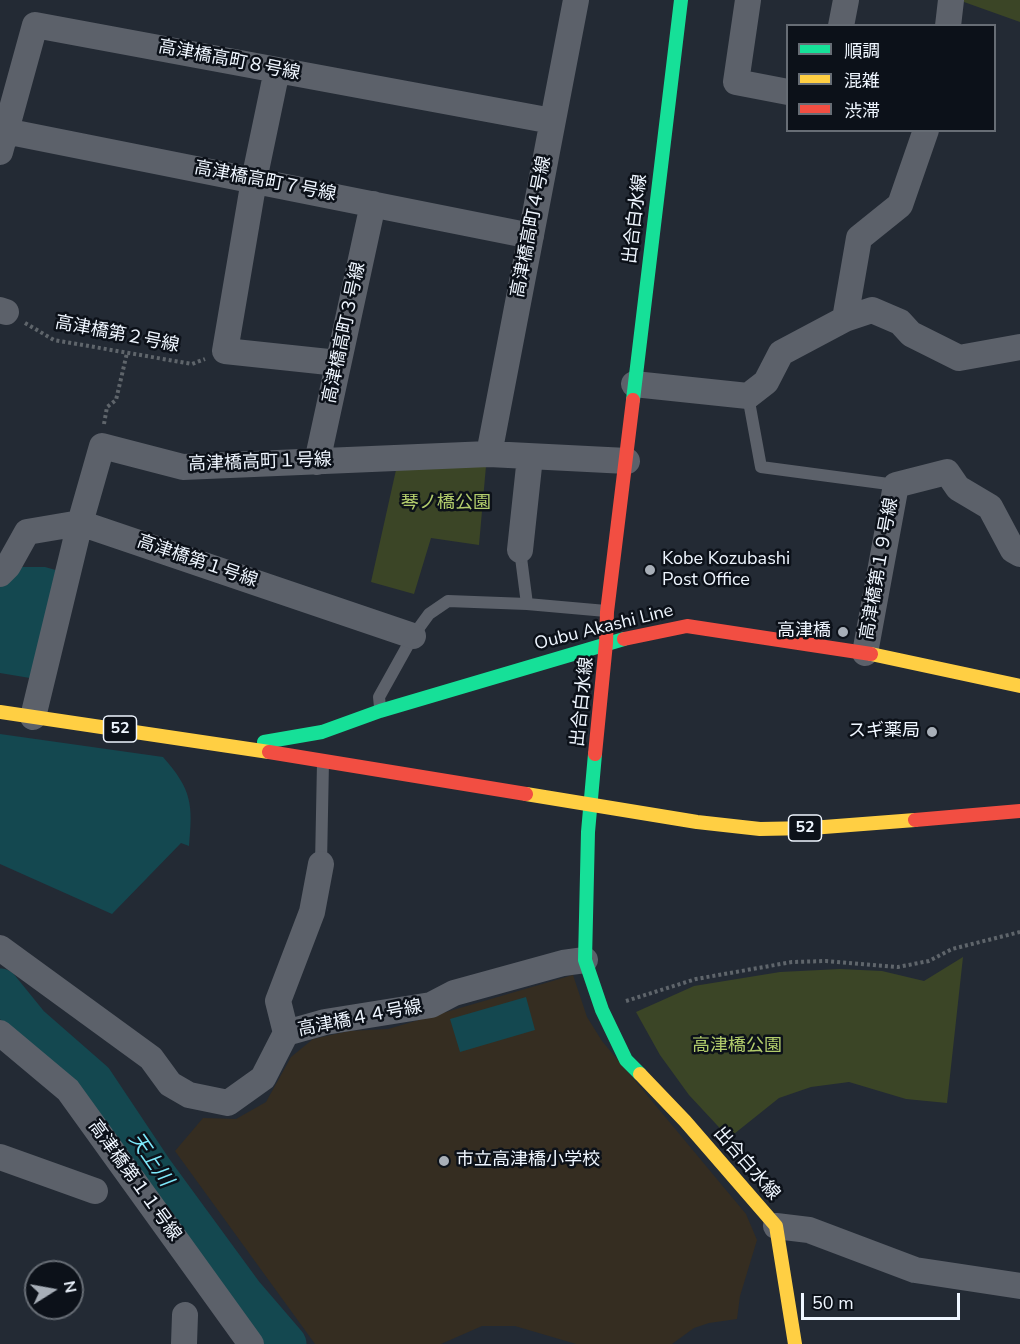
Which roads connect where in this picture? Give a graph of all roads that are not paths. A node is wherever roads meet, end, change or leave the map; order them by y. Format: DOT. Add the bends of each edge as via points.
graph roads {
  1 [pos="576,0"];
  2 [pos="681,0"];
  3 [pos="748,0"];
  4 [pos="846,0"];
  5 [pos="951,0"];
  6 [pos="841,24"];
  7 [pos="948,24"];
  8 [pos="277,70"];
  9 [pos="786,92"];
  10 [pos="552,122"];
  11 [pos="925,132"];
  12 [pos="2,137"];
  13 [pos="254,180"];
  14 [pos="373,204"];
  15 [pos="531,236"];
  16 [pos="844,319"];
  17 [pos="1020,347"];
  18 [pos="338,363"];
  19 [pos="634,384"];
  20 [pos="748,396"];
  21 [pos="489,454"];
  22 [pos="530,457"];
  23 [pos="627,461"];
  24 [pos="317,462"];
  25 [pos="896,485"];
  26 [pos="80,523"];
  27 [pos="520,550"];
  28 [pos="1020,554"];
  29 [pos="0,574"];
  30 [pos="527,604"];
  31 [pos="607,612"];
  32 [pos="413,636"];
  33 [pos="606,643"];
  34 [pos="865,653"];
  35 [pos="1020,686"];
  36 [pos="380,711"];
  37 [pos="0,712"];
  38 [pos="33,717"];
  39 [pos="239,747"];
  40 [pos="323,761"];
  41 [pos="591,805"];
  42 [pos="1020,811"];
  43 [pos="321,864"];
  44 [pos="0,948"];
  45 [pos="585,960"];
  46 [pos="286,1033"];
  47 [pos="1,1037"];
  48 [pos="0,1157"];
  49 [pos="95,1191"];
  50 [pos="776,1226"];
  51 [pos="1020,1286"];
  52 [pos="185,1315"];
  53 [pos="184,1344"];
  54 [pos="251,1344"];
  55 [pos="795,1344"];
  1 -- 10 [label="street, 高津橋高町４号線"];
  2 -- 19 [label="main road, 出合白水線"];
  3 -- 9 [label="street" via="736,82"];
  4 -- 6 [label="street"];
  5 -- 7 [label="street"];
  8 -- 10 [label="street, 高津橋高町８号線"];
  8 -- 12 [label="street, 高津橋高町８号線" via="35,25"];
  8 -- 13 [label="street"];
  10 -- 15 [label="street, 高津橋高町４号線"];
  11 -- 16 [label="street" via="900,205 859,238"];
  12 -- 13 [label="street, 高津橋高町７号線"];
  13 -- 14 [label="street, 高津橋高町７号線"];
  13 -- 18 [label="street" via="225,351"];
  14 -- 15 [label="street, 高津橋高町７号線"];
  14 -- 18 [label="street, 高津橋高町３号線"];
  15 -- 21 [label="street, 高津橋高町４号線"];
  16 -- 17 [label="street" via="872,310 900,322 911,334 958,358"];
  16 -- 20 [label="street" via="781,353 766,382"];
  18 -- 24 [label="street, 高津橋高町３号線"];
  19 -- 20 [label="street"];
  19 -- 23 [label="main road, 出合白水線"];
  20 -- 25 [label="lane" via="761,467"];
  21 -- 22 [label="street, 高津橋高町１号線"];
  21 -- 24 [label="street, 高津橋高町１号線"];
  22 -- 23 [label="street, 高津橋高町１号線"];
  22 -- 27 [label="street"];
  23 -- 31 [label="main road, 出合白水線"];
  24 -- 26 [label="street, 高津橋高町１号線" via="183,467 102,446"];
  25 -- 28 [label="street" via="947,472 958,488 990,507 1013,550"];
  25 -- 34 [label="street, 高津橋第１９号線"];
  26 -- 29 [label="street, 高津橋第１号線" via="27,532"];
  26 -- 32 [label="street, 高津橋第１号線"];
  26 -- 38 [label="street"];
  27 -- 30 [label="lane"];
  30 -- 31 [label="lane"];
  30 -- 32 [label="lane" via="448,601 429,614"];
  31 -- 33 [label="main road, 出合白水線"];
  32 -- 36 [label="lane" via="379,697"];
  33 -- 34 [label="main road, Oubu Akashi Line / 52" via="687,626"];
  33 -- 36 [label="main road, Oubu Akashi Line / 52"];
  33 -- 41 [label="main road, 出合白水線"];
  34 -- 35 [label="main road, Oubu Akashi Line / 52"];
  36 -- 39 [label="main road, Oubu Akashi Line / 52" via="322,732"];
  37 -- 38 [label="main road, Oubu Akashi Line / 52"];
  38 -- 39 [label="main road, Oubu Akashi Line / 52"];
  39 -- 40 [label="main road, Oubu Akashi Line / 52"];
  40 -- 41 [label="main road, Oubu Akashi Line / 52"];
  40 -- 43 [label="lane"];
  41 -- 42 [label="main road, Oubu Akashi Line / 52" via="760,829 823,828"];
  41 -- 45 [label="main road, 出合白水線"];
  43 -- 46 [label="street" via="312,912 278,1001"];
  44 -- 46 [label="street, 高津橋４４号線" via="151,1058 170,1084 189,1095 228,1103 263,1078"];
  45 -- 46 [label="street, 高津橋４４号線" via="454,993 431,1005 325,1022"];
  45 -- 50 [label="main road, 出合白水線" via="602,1010 626,1060"];
  47 -- 54 [label="street, 高津橋第１１号線" via="68,1090"];
  48 -- 49 [label="street"];
  50 -- 51 [label="street" via="809,1230 915,1270"];
  50 -- 55 [label="main road, 出合白水線"];
  52 -- 53 [label="street"];
}
